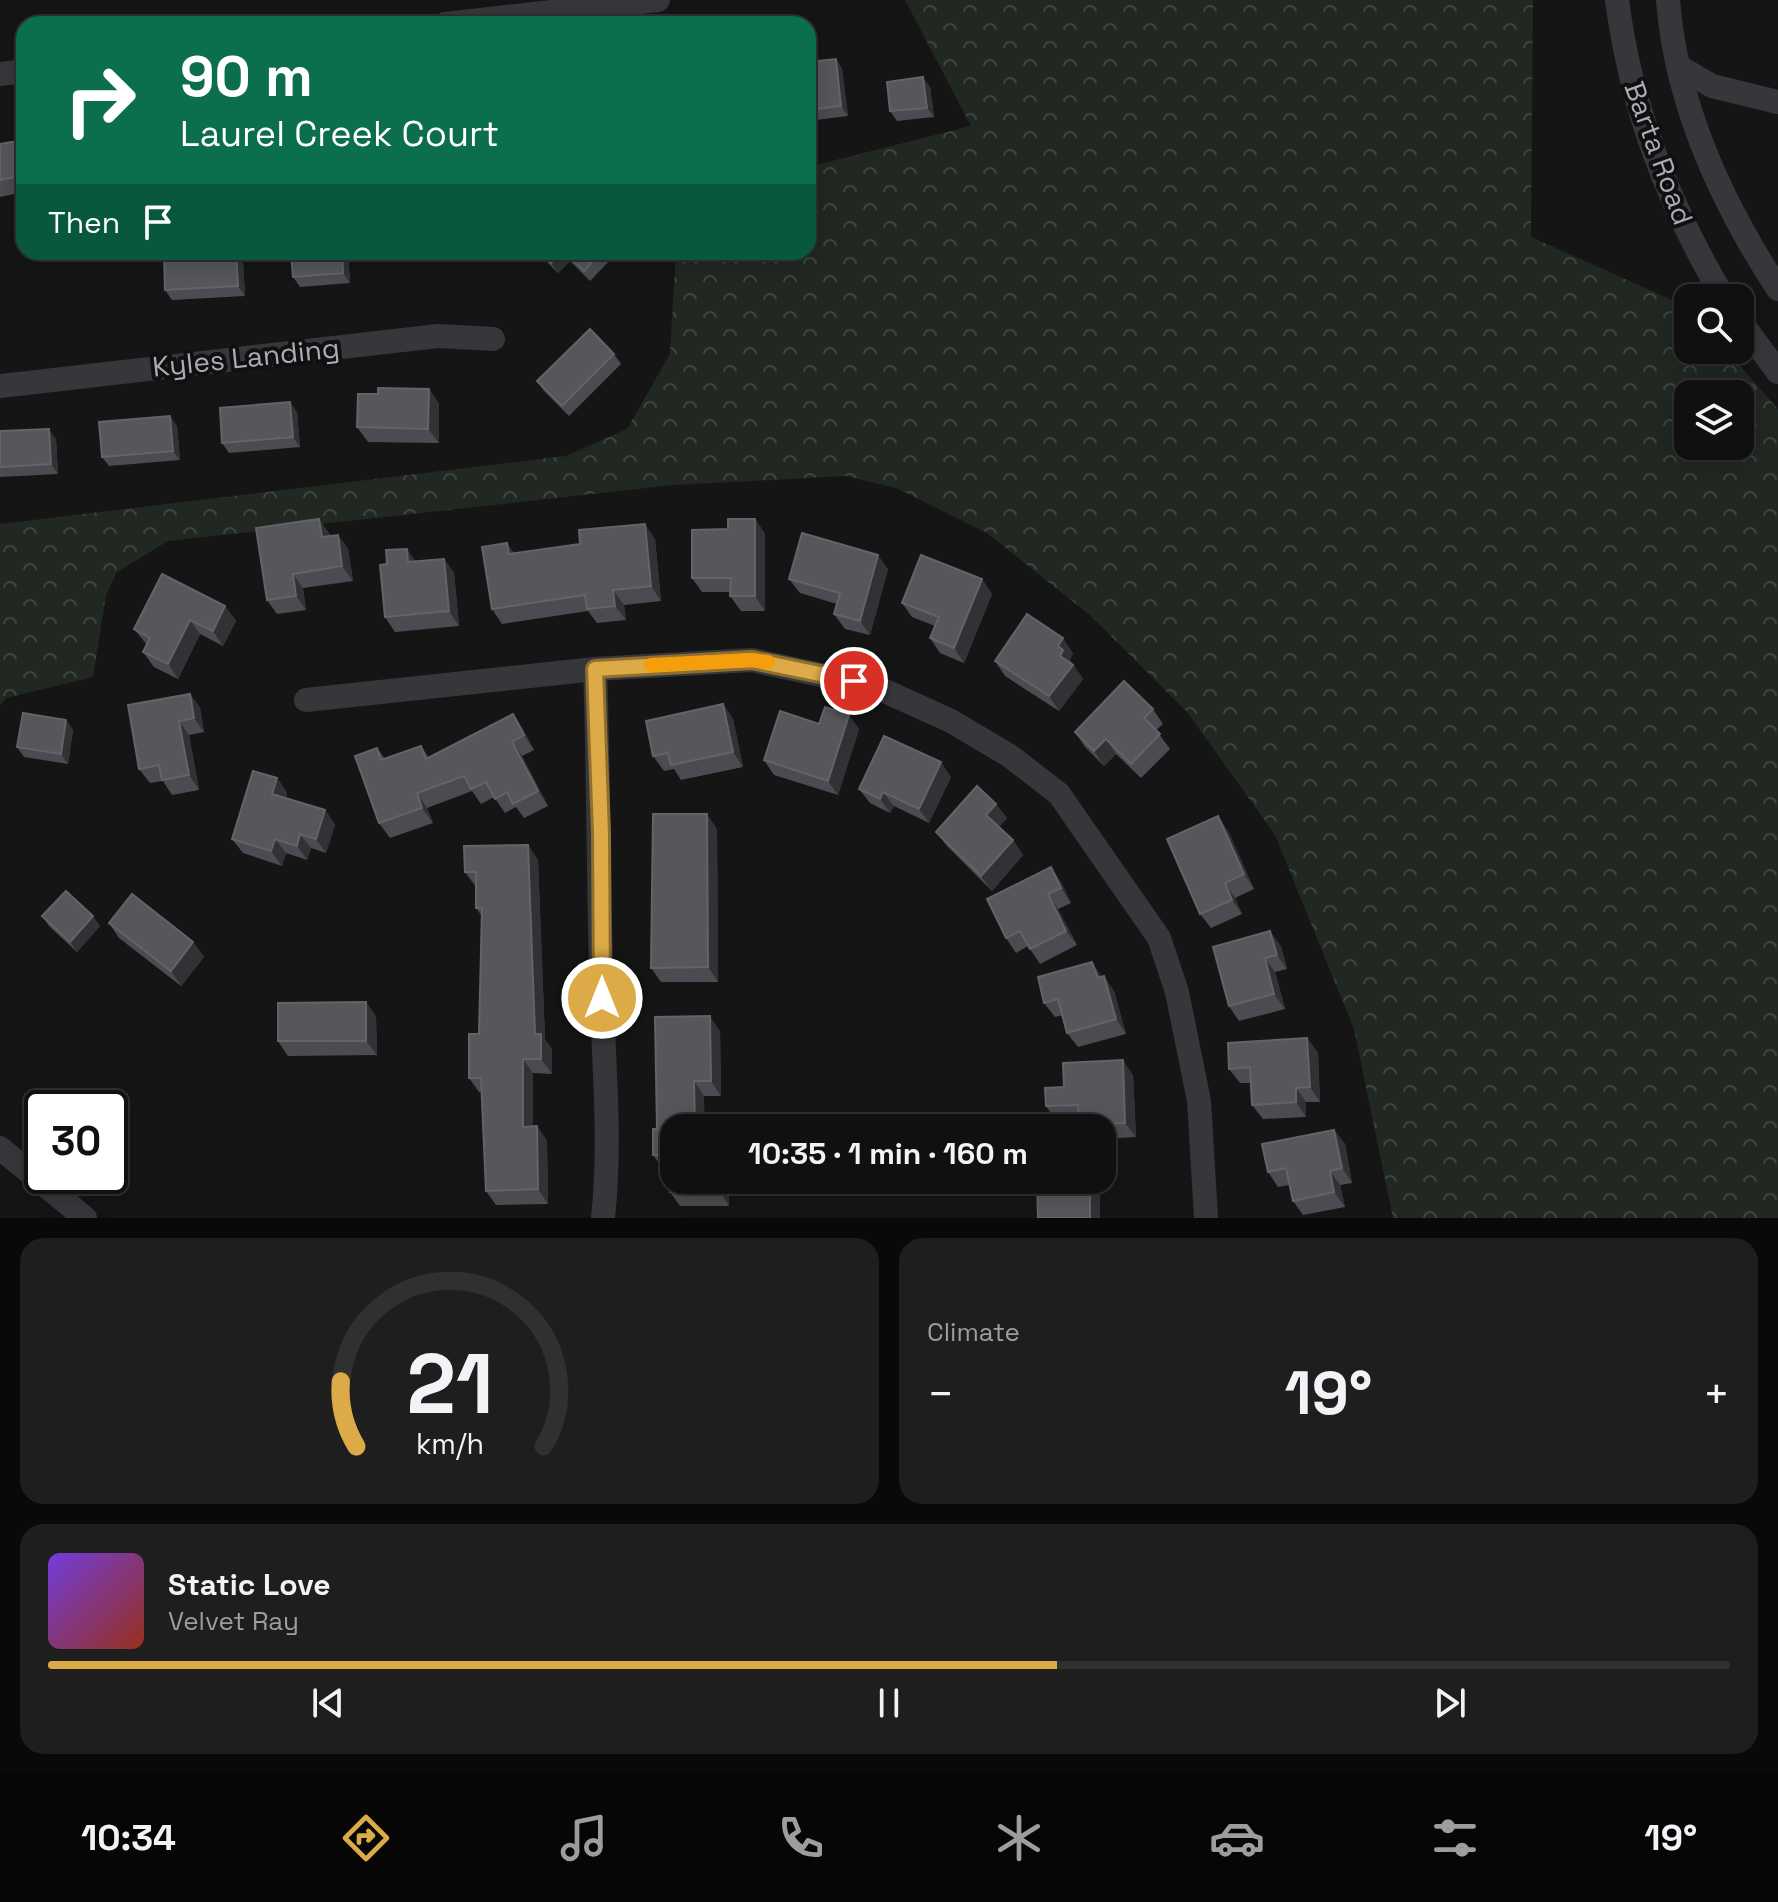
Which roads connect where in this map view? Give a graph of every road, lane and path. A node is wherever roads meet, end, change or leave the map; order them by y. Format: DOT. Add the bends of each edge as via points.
graph roads {
  1 [pos="658,0"];
  2 [pos="1617,0"];
  3 [pos="1668,0"];
  4 [pos="516,16"];
  5 [pos="1678,66"];
  6 [pos="1778,102"];
  7 [pos="1716,284"];
  8 [pos="1778,289"];
  9 [pos="493,339"];
  10 [pos="1754,340"];
  11 [pos="1778,372"];
  12 [pos="0,386"];
  13 [pos="595,669"];
  14 [pos="306,700"];
  15 [pos="0,1148"];
  16 [pos="85,1218"];
  17 [pos="603,1218"];
  18 [pos="1206,1218"];
  1 -- 4 [label="street"];
  2 -- 7 [label="street, Barta Road" via="1637,106 1660,174"];
  3 -- 5 [label="street, Barta Road"];
  5 -- 6 [label="street" via="1712,86"];
  5 -- 8 [label="street, Barta Road" via="1705,156"];
  9 -- 12 [label="street, Kyles Landing" via="438,336"];
  10 -- 11 [label="street"];
  13 -- 14 [label="street"];
  13 -- 17 [label="street" via="608,1094"];
  13 -- 18 [label="street" via="752,660 876,687 951,721 1010,756 1059,794 1159,938 1177,992 1199,1101"];
  15 -- 16 [label="street"];
}
